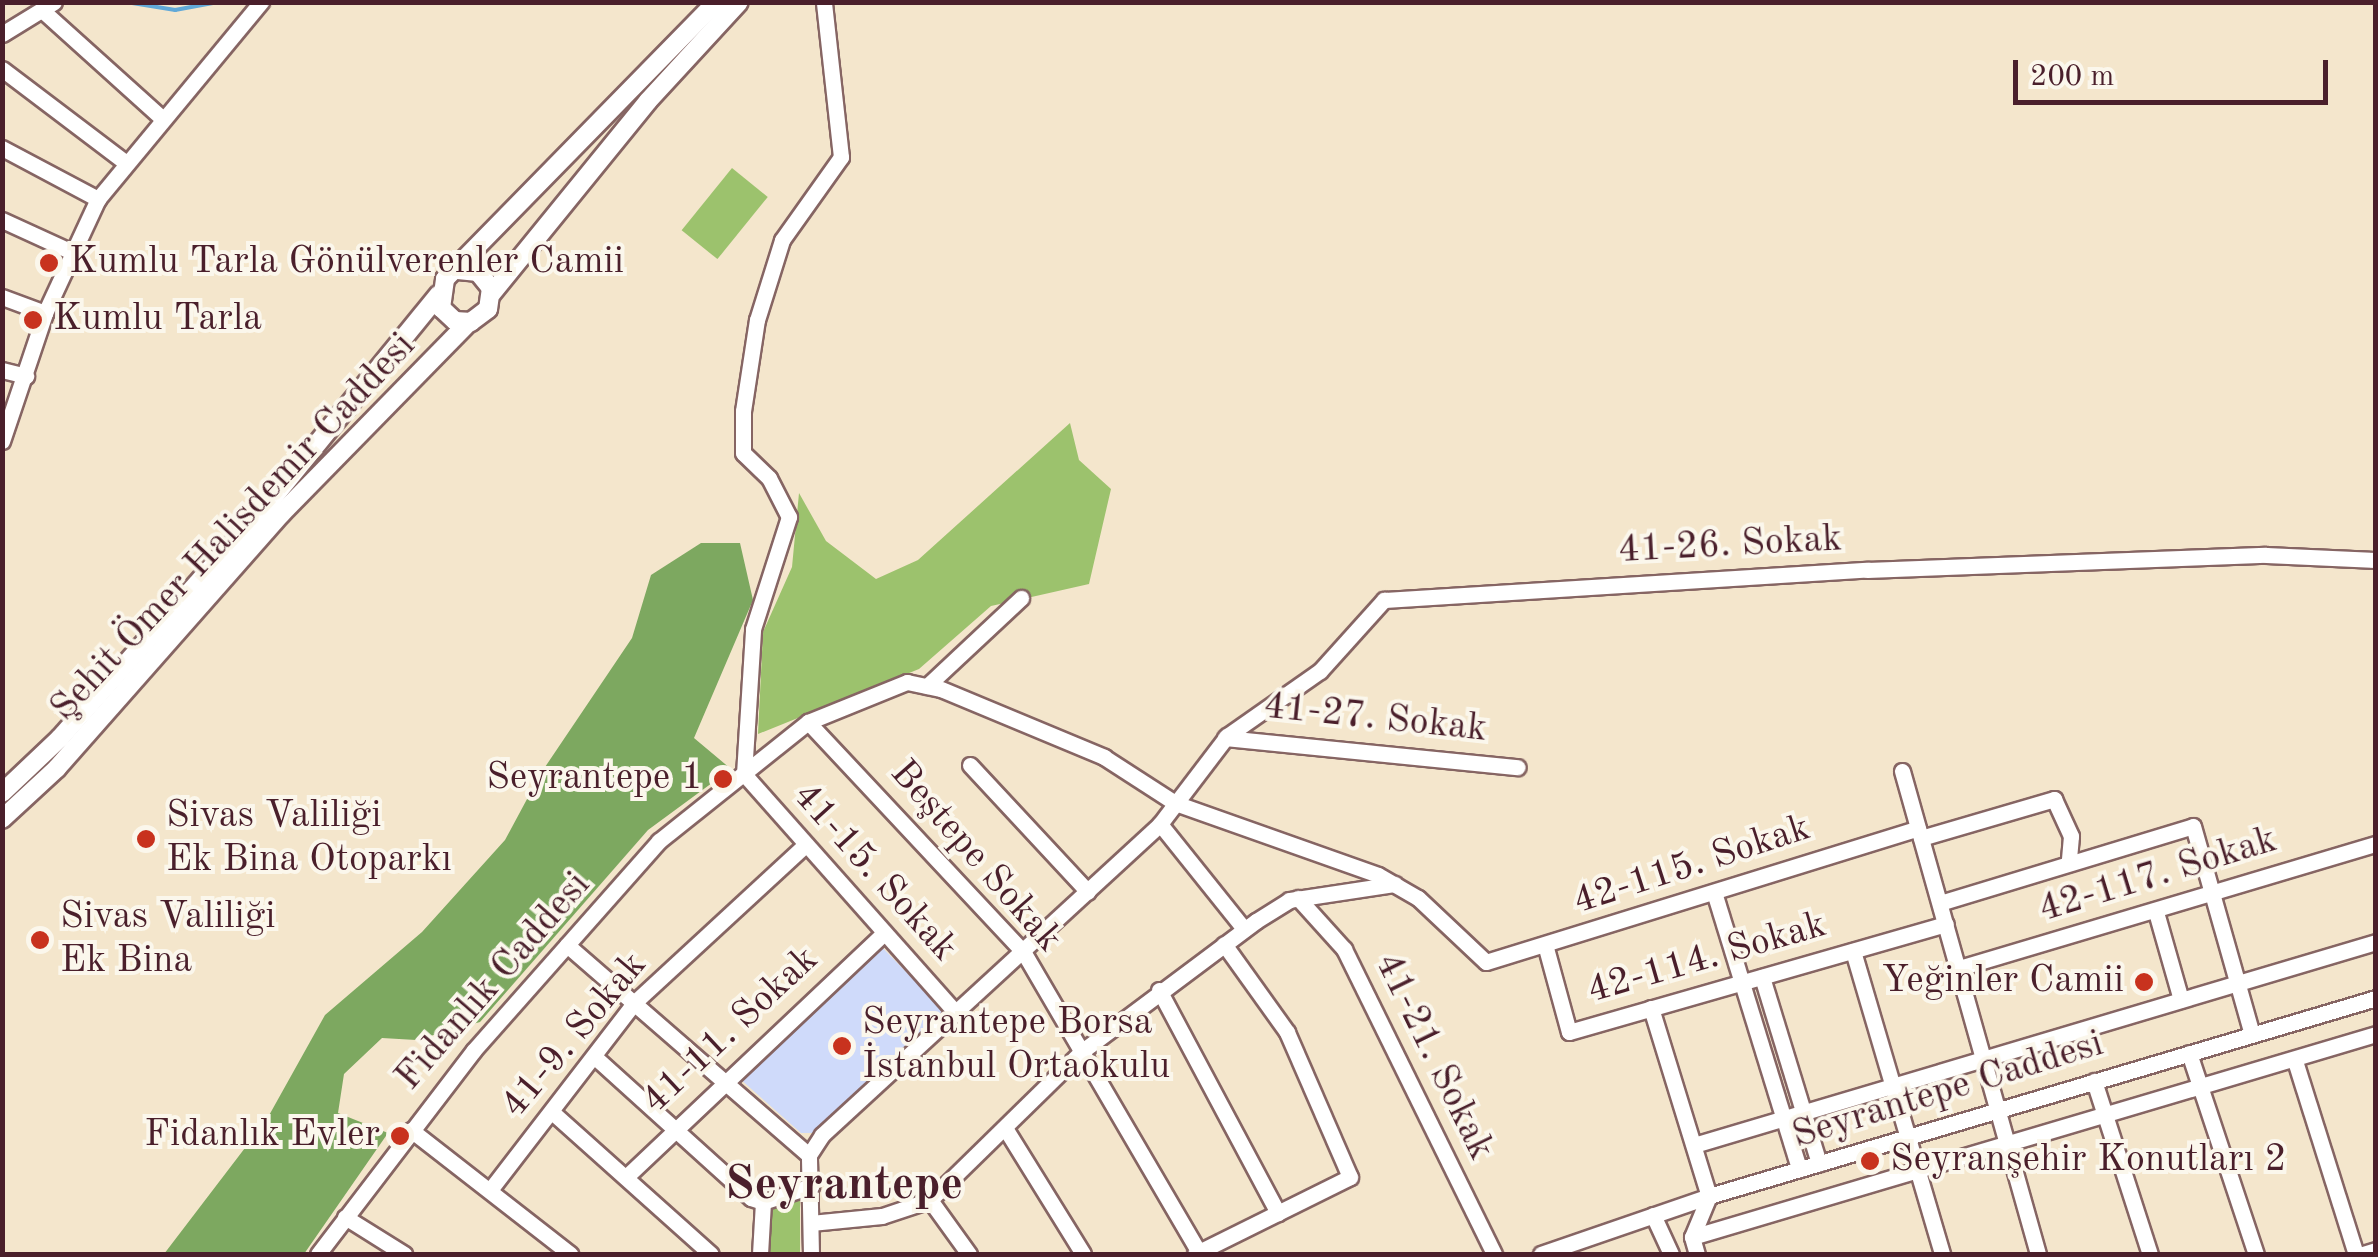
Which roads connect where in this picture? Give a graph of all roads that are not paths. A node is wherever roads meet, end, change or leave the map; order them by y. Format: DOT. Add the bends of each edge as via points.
graph roads {
  1 [pos="262,2"];
  2 [pos="716,2"];
  3 [pos="739,2"];
  4 [pos="824,2"];
  5 [pos="49,7"];
  6 [pos="2,34"];
  7 [pos="2,69"];
  8 [pos="162,118"];
  9 [pos="2,148"];
  10 [pos="125,162"];
  11 [pos="98,199"];
  12 [pos="2,220"];
  13 [pos="72,252"];
  14 [pos="458,270"];
  15 [pos="492,293"];
  16 [pos="438,294"];
  17 [pos="2,297"];
  18 [pos="44,313"];
  19 [pos="469,322"];
  20 [pos="2,370"];
  21 [pos="26,376"];
  22 [pos="2,440"];
  23 [pos="2376,560"];
  24 [pos="1021,598"];
  25 [pos="928,686"];
  26 [pos="808,722"];
  27 [pos="1225,738"];
  28 [pos="970,765"];
  29 [pos="1518,767"];
  30 [pos="1902,771"];
  31 [pos="744,774"];
  32 [pos="2,793"];
  33 [pos="1175,803"];
  34 [pos="2,818"];
  35 [pos="1160,824"];
  36 [pos="1919,833"];
  37 [pos="2376,844"];
  38 [pos="802,847"];
  39 [pos="2070,861"];
  40 [pos="1395,884"];
  41 [pos="1088,892"];
  42 [pos="1714,892"];
  43 [pos="2214,895"];
  44 [pos="1298,898"];
  45 [pos="1940,903"];
  46 [pos="2156,912"];
  47 [pos="1946,924"];
  48 [pos="1244,929"];
  49 [pos="883,934"];
  50 [pos="2376,942"];
  51 [pos="1224,944"];
  52 [pos="567,945"];
  53 [pos="1546,948"];
  54 [pos="1853,950"];
  55 [pos="1024,953"];
  56 [pos="1959,968"];
  57 [pos="1762,977"];
  58 [pos="1742,982"];
  59 [pos="2237,982"];
  60 [pos="1159,990"];
  61 [pos="2376,998"];
  62 [pos="2181,1000"];
  63 [pos="635,1002"];
  64 [pos="1651,1008"];
  65 [pos="957,1014"];
  66 [pos="2252,1034"];
  67 [pos="2376,1034"];
  68 [pos="1081,1052"];
  69 [pos="2190,1053"];
  70 [pos="596,1058"];
  71 [pos="2296,1061"];
  72 [pos="1986,1062"];
  73 [pos="726,1082"];
  74 [pos="2094,1082"];
  75 [pos="1894,1087"];
  76 [pos="2201,1088"];
  77 [pos="1999,1110"];
  78 [pos="552,1112"];
  79 [pos="1804,1113"];
  80 [pos="2105,1115"];
  81 [pos="1784,1119"];
  82 [pos="1005,1128"];
  83 [pos="672,1129"];
  84 [pos="411,1130"];
  85 [pos="1908,1137"];
  86 [pos="2008,1143"];
  87 [pos="1694,1145"];
  88 [pos="809,1155"];
  89 [pos="1819,1164"];
  90 [pos="1800,1169"];
  91 [pos="1919,1172"];
  92 [pos="626,1177"];
  93 [pos="811,1186"];
  94 [pos="490,1190"];
  95 [pos="1709,1196"];
  96 [pos="930,1200"];
  97 [pos="763,1202"];
  98 [pos="1278,1214"];
  99 [pos="1653,1215"];
  100 [pos="345,1216"];
  101 [pos="811,1223"];
  102 [pos="1692,1237"];
  103 [pos="694,1240"];
  104 [pos="2376,1250"];
  105 [pos="322,1253"];
  106 [pos="564,1253"];
  107 [pos="404,1254"];
  108 [pos="682,1254"];
  109 [pos="710,1254"];
  110 [pos="760,1254"];
  111 [pos="811,1254"];
  112 [pos="969,1254"];
  113 [pos="1084,1254"];
  114 [pos="1198,1254"];
  115 [pos="1494,1254"];
  116 [pos="1542,1254"];
  117 [pos="1671,1254"];
  118 [pos="1697,1254"];
  119 [pos="1942,1254"];
  120 [pos="2038,1254"];
  121 [pos="2150,1254"];
  122 [pos="2256,1254"];
  123 [pos="2359,1254"];
  1 -- 8 [label="street"];
  2 -- 14 [label="main road"];
  3 -- 15 [label="main road" via="648,101"];
  4 -- 31 [label="street" via="841,157 782,240 757,320 743,412 743,452 769,478 789,517 753,630"];
  5 -- 6 [label="street"];
  5 -- 8 [label="street"];
  7 -- 10 [label="street"];
  8 -- 10 [label="street"];
  9 -- 11 [label="street"];
  10 -- 11 [label="street"];
  11 -- 13 [label="street"];
  12 -- 13 [label="street"];
  13 -- 18 [label="street"];
  14 -- 15 [label="main road" via="479,273"];
  14 -- 16 [label="main road"];
  15 -- 19 [label="main road" via="486,312"];
  16 -- 19 [label="main road" via="447,316"];
  16 -- 32 [label="main road, Şehit Ömer Halisdemir Caddesi" via="272,500 60,738"];
  17 -- 18 [label="street"];
  18 -- 21 [label="street"];
  19 -- 34 [label="main road, Şehit Ömer Halisdemir Caddesi" via="281,514 57,768"];
  20 -- 21 [label="street"];
  21 -- 22 [label="street"];
  23 -- 27 [label="street, 41-26. Sokak" via="2266,556 1402,596 1384,600 1320,671"];
  24 -- 25 [label="street"];
  25 -- 26 [label="street, Fidanlık Caddesi" via="907,682"];
  25 -- 33 [label="street" via="1104,758"];
  26 -- 31 [label="street, Fidanlık Caddesi"];
  26 -- 55 [label="street, Beştepe Sokak"];
  27 -- 29 [label="street, 41-27. Sokak"];
  27 -- 33 [label="street, 41-26. Sokak"];
  28 -- 41 [label="street"];
  30 -- 36 [label="street"];
  31 -- 38 [label="street, 41-15. Sokak"];
  31 -- 52 [label="street, Fidanlık Caddesi" via="659,841"];
  33 -- 35 [label="street, 41-26. Sokak"];
  33 -- 40 [label="street"];
  35 -- 41 [label="street, 41-26. Sokak"];
  35 -- 48 [label="street"];
  36 -- 39 [label="street, 42-115. Sokak" via="2054,799 2071,836"];
  36 -- 42 [label="street, 42-115. Sokak"];
  36 -- 45 [label="street"];
  37 -- 43 [label="street, 42-117. Sokak"];
  38 -- 49 [label="street, 41-15. Sokak"];
  38 -- 63 [label="street, 41-9. Sokak"];
  39 -- 43 [label="street" via="2193,826"];
  39 -- 45 [label="street"];
  40 -- 44 [label="street"];
  40 -- 53 [label="street, 42-115. Sokak" via="1455,928 1486,962"];
  41 -- 55 [label="street, 41-26. Sokak"];
  42 -- 53 [label="street, 42-115. Sokak"];
  42 -- 58 [label="street"];
  43 -- 46 [label="street, 42-117. Sokak"];
  43 -- 59 [label="street"];
  44 -- 48 [label="street"];
  44 -- 115 [label="street, 41-21. Sokak" via="1344,948"];
  45 -- 47 [label="street"];
  46 -- 56 [label="street, 42-117. Sokak"];
  46 -- 62 [label="street"];
  47 -- 54 [label="street, 42-114. Sokak"];
  47 -- 56 [label="street"];
  48 -- 51 [label="street"];
  49 -- 65 [label="street, 41-15. Sokak"];
  49 -- 73 [label="street, 41-11. Sokak"];
  50 -- 59 [label="street"];
  51 -- 60 [label="street"];
  51 -- 98 [label="street" via="1287,1032 1350,1177"];
  52 -- 63 [label="street"];
  52 -- 84 [label="street, Fidanlık Caddesi"];
  53 -- 64 [label="street, 42-114. Sokak" via="1569,1032"];
  54 -- 57 [label="street, 42-114. Sokak"];
  54 -- 75 [label="street"];
  55 -- 65 [label="street, 41-26. Sokak"];
  55 -- 68 [label="street, Beştepe Sokak"];
  56 -- 72 [label="street"];
  57 -- 58 [label="street, 42-114. Sokak"];
  57 -- 79 [label="street"];
  58 -- 64 [label="street, 42-114. Sokak"];
  58 -- 81 [label="street"];
  59 -- 62 [label="street"];
  59 -- 66 [label="street"];
  60 -- 68 [label="street"];
  60 -- 98 [label="street"];
  61 -- 66 [label="street, Seyrantepe Caddesi"];
  62 -- 72 [label="street"];
  63 -- 70 [label="street, 41-9. Sokak"];
  63 -- 73 [label="street"];
  64 -- 87 [label="street"];
  65 -- 88 [label="street, 41-26. Sokak" via="846,1111"];
  66 -- 69 [label="street, Seyrantepe Caddesi"];
  67 -- 71 [label="street"];
  68 -- 82 [label="street"];
  68 -- 114 [label="street, Beştepe Sokak"];
  69 -- 74 [label="street, Seyrantepe Caddesi"];
  69 -- 76 [label="street"];
  70 -- 78 [label="street, 41-9. Sokak"];
  70 -- 83 [label="street"];
  71 -- 76 [label="street"];
  71 -- 123 [label="street"];
  72 -- 75 [label="street"];
  72 -- 77 [label="street"];
  73 -- 83 [label="street, 41-11. Sokak"];
  73 -- 88 [label="street"];
  74 -- 77 [label="street, Seyrantepe Caddesi"];
  74 -- 80 [label="street"];
  75 -- 79 [label="street"];
  75 -- 85 [label="street"];
  76 -- 80 [label="street"];
  76 -- 122 [label="street"];
  77 -- 85 [label="street, Seyrantepe Caddesi"];
  77 -- 86 [label="street"];
  78 -- 92 [label="street"];
  78 -- 94 [label="street, 41-9. Sokak"];
  79 -- 81 [label="street"];
  79 -- 89 [label="street"];
  80 -- 86 [label="street"];
  80 -- 121 [label="street"];
  81 -- 87 [label="street"];
  81 -- 90 [label="street"];
  82 -- 96 [label="street"];
  82 -- 113 [label="street"];
  83 -- 92 [label="street, 41-11. Sokak"];
  83 -- 97 [label="street"];
  84 -- 94 [label="street"];
  84 -- 100 [label="street, Fidanlık Caddesi"];
  85 -- 89 [label="street, Seyrantepe Caddesi"];
  85 -- 91 [label="street"];
  86 -- 91 [label="street"];
  86 -- 120 [label="street"];
  87 -- 95 [label="street"];
  88 -- 93 [label="street"];
  89 -- 90 [label="street, Seyrantepe Caddesi"];
  90 -- 95 [label="street, Seyrantepe Caddesi"];
  91 -- 102 [label="street"];
  91 -- 119 [label="street"];
  92 -- 103 [label="street"];
  93 -- 97 [label="street"];
  93 -- 101 [label="street"];
  94 -- 106 [label="street"];
  95 -- 99 [label="street, Seyrantepe Caddesi"];
  95 -- 102 [label="street"];
  96 -- 101 [label="street" via="882,1216"];
  96 -- 112 [label="street"];
  97 -- 110 [label="street"];
  98 -- 114 [label="street"];
  99 -- 116 [label="street, Seyrantepe Caddesi"];
  99 -- 117 [label="street"];
  100 -- 105 [label="street, Fidanlık Caddesi"];
  100 -- 107 [label="street"];
  101 -- 111 [label="street"];
  102 -- 118 [label="street"];
  103 -- 108 [label="street"];
  103 -- 109 [label="street"];
  104 -- 123 [label="street"];
}
